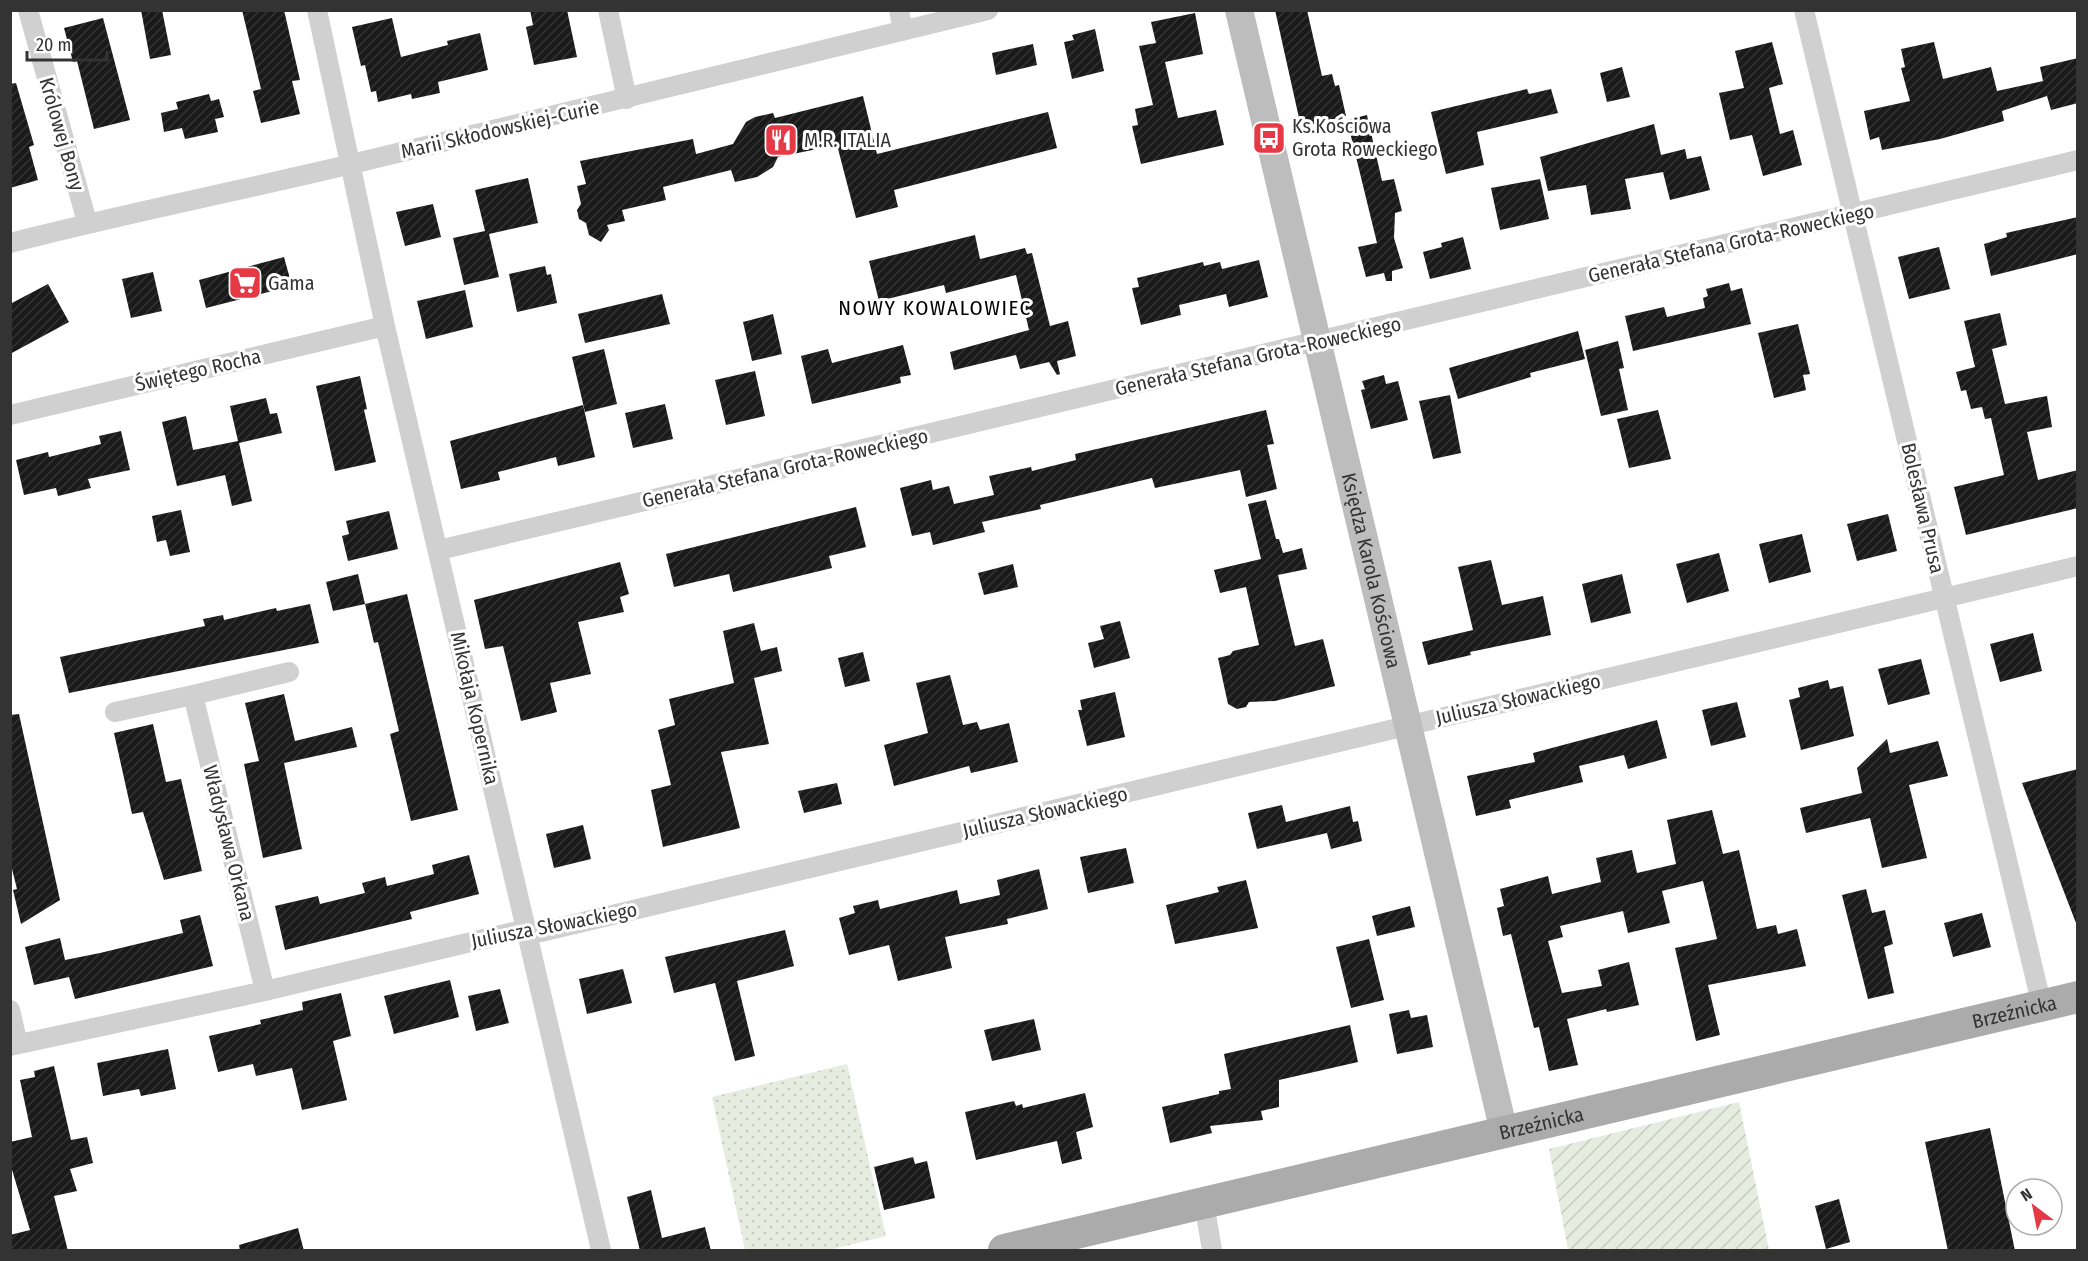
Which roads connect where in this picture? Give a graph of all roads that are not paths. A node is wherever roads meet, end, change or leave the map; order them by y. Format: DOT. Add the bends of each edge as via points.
graph roads {
  1 [pos="28,10"];
  2 [pos="317,10"];
  3 [pos="608,10"];
  4 [pos="899,10"];
  5 [pos="988,10"];
  6 [pos="1239,10"];
  7 [pos="1804,10"];
  8 [pos="903,31"];
  9 [pos="627,99"];
  10 [pos="2078,160"];
  11 [pos="350,165"];
  12 [pos="1853,214"];
  13 [pos="87,222"];
  14 [pos="10,243"];
  15 [pos="385,326"];
  16 [pos="1317,342"];
  17 [pos="10,415"];
  18 [pos="439,550"];
  19 [pos="2078,566"];
  20 [pos="1945,598"];
  21 [pos="289,672"];
  22 [pos="193,695"];
  23 [pos="115,712"];
  24 [pos="1408,725"];
  25 [pos="526,932"];
  26 [pos="265,991"];
  27 [pos="2078,998"];
  28 [pos="2042,1006"];
  29 [pos="10,1010"];
  30 [pos="14,1045"];
  31 [pos="1504,1132"];
  32 [pos="1204,1203"];
  33 [pos="601,1251"];
  34 [pos="1004,1251"];
  35 [pos="1212,1251"];
  1 -- 13 [label="street, Królowej Bony"];
  2 -- 11 [label="street, Mikołaja Kopernika"];
  3 -- 9 [label="street"];
  4 -- 8 [label="street"];
  5 -- 8 [label="street, Marii Skłodowskiej-Curie"];
  6 -- 16 [label="street, Księdza Karola Kościowa"];
  7 -- 12 [label="street, Bolesława Prusa"];
  8 -- 9 [label="street, Marii Skłodowskiej-Curie"];
  9 -- 11 [label="street, Marii Skłodowskiej-Curie"];
  10 -- 12 [label="street, Generała Stefana Grota-Roweckiego"];
  11 -- 13 [label="street, Marii Skłodowskiej-Curie"];
  11 -- 15 [label="street, Mikołaja Kopernika"];
  12 -- 16 [label="street, Generała Stefana Grota-Roweckiego"];
  12 -- 20 [label="street, Bolesława Prusa"];
  13 -- 14 [label="street, Marii Skłodowskiej-Curie"];
  15 -- 17 [label="street, Świętego Rocha"];
  15 -- 18 [label="street, Mikołaja Kopernika"];
  16 -- 18 [label="street, Generała Stefana Grota-Roweckiego"];
  16 -- 24 [label="street, Księdza Karola Kościowa"];
  18 -- 25 [label="street, Mikołaja Kopernika"];
  19 -- 20 [label="street, Juliusza Słowackiego"];
  20 -- 24 [label="street, Juliusza Słowackiego"];
  20 -- 28 [label="street, Bolesława Prusa"];
  21 -- 22 [label="street"];
  22 -- 23 [label="street"];
  22 -- 26 [label="street, Władysława Orkana"];
  24 -- 25 [label="street, Juliusza Słowackiego" via="541,932"];
  24 -- 31 [label="street, Księdza Karola Kościowa"];
  25 -- 26 [label="street, Juliusza Słowackiego"];
  25 -- 33 [label="street, Mikołaja Kopernika"];
  26 -- 30 [label="street, Juliusza Słowackiego"];
  27 -- 28 [label="main road, Brzeźnicka"];
  28 -- 31 [label="main road, Brzeźnicka"];
  29 -- 30 [label="street"];
  31 -- 32 [label="main road, Brzeźnicka"];
  32 -- 34 [label="main road, Brzeźnicka"];
  32 -- 35 [label="street"];
}
